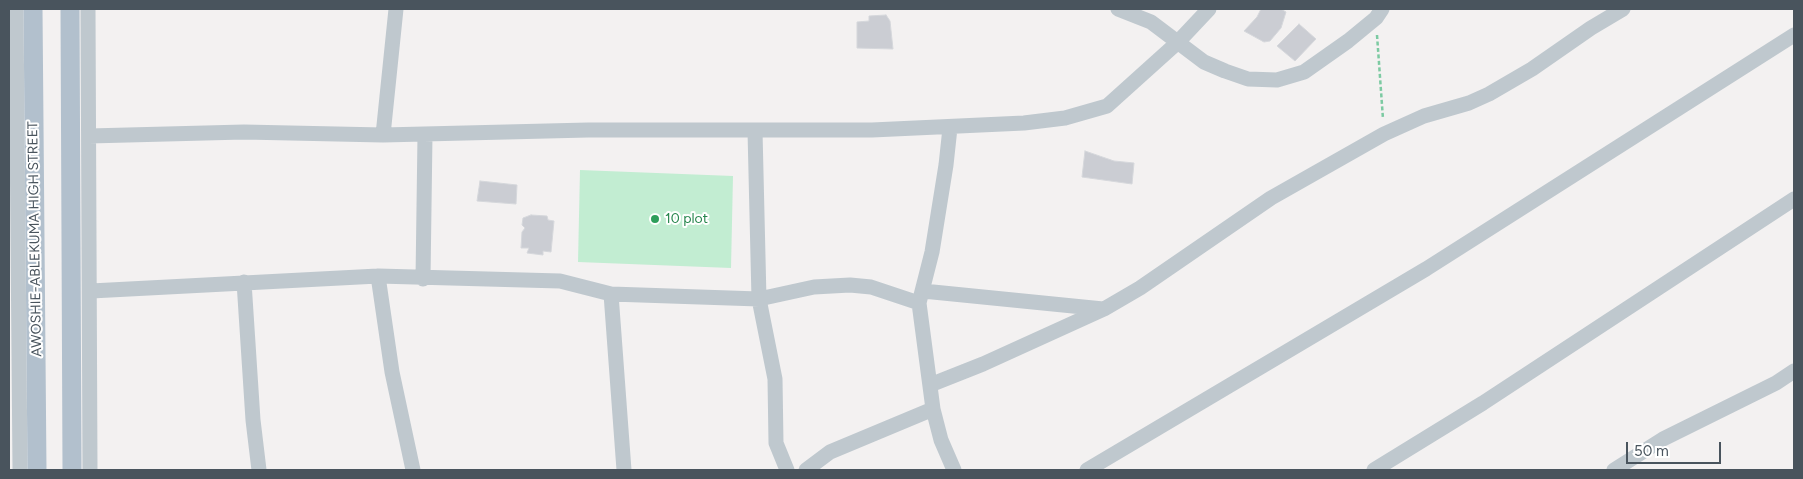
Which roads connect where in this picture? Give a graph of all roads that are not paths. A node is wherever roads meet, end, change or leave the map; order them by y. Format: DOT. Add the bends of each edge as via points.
graph roads {
  1 [pos="16,9"];
  2 [pos="33,9"];
  3 [pos="70,9"];
  4 [pos="88,9"];
  5 [pos="396,9"];
  6 [pos="1118,9"];
  7 [pos="1209,9"];
  8 [pos="1622,9"];
  9 [pos="1379,14"];
  10 [pos="1794,35"];
  11 [pos="1177,43"];
  12 [pos="950,128"];
  13 [pos="755,131"];
  14 [pos="424,134"];
  15 [pos="383,135"];
  16 [pos="89,136"];
  17 [pos="13,200"];
  18 [pos="1794,200"];
  19 [pos="14,261"];
  20 [pos="378,276"];
  21 [pos="423,279"];
  22 [pos="244,282"];
  23 [pos="90,291"];
  24 [pos="611,294"];
  25 [pos="921,297"];
  26 [pos="759,299"];
  27 [pos="1104,309"];
  28 [pos="1794,371"];
  29 [pos="930,384"];
  30 [pos="933,410"];
  31 [pos="20,470"];
  32 [pos="37,470"];
  33 [pos="72,470"];
  34 [pos="90,470"];
  35 [pos="259,470"];
  36 [pos="412,470"];
  37 [pos="624,470"];
  38 [pos="787,470"];
  39 [pos="806,470"];
  40 [pos="954,470"];
  41 [pos="1087,470"];
  42 [pos="1374,470"];
  43 [pos="1614,470"];
  1 -- 17 [label="street, AWOSHIE-ABLEKUMA HIGH STREET"];
  2 -- 32 [label="main road, AWOSHIE-ABLEKUMA HIGH STREET"];
  3 -- 33 [label="main road"];
  4 -- 16 [label="street"];
  5 -- 15 [label="street"];
  6 -- 11 [label="street" via="1150,22"];
  7 -- 11 [label="street"];
  8 -- 27 [label="street" via="1489,94 1424,116 1384,134 1271,198"];
  9 -- 11 [label="street" via="1304,72 1277,80 1248,79 1225,71 1204,62"];
  10 -- 41 [label="street" via="1426,269"];
  11 -- 12 [label="street" via="1118,98 1094,112 1024,124"];
  12 -- 13 [label="street"];
  12 -- 25 [label="street" via="941,196"];
  13 -- 14 [label="street" via="569,130"];
  13 -- 26 [label="street"];
  14 -- 15 [label="street"];
  14 -- 21 [label="street"];
  15 -- 16 [label="street" via="244,132"];
  16 -- 23 [label="street"];
  17 -- 19 [label="street, AWOSHIE-ABLEKUMA HIGH STREET"];
  18 -- 42 [label="street" via="1483,403"];
  19 -- 31 [label="street, AWOSHIE-ABLEKUMA HIGH STREET"];
  20 -- 21 [label="street"];
  20 -- 22 [label="street"];
  20 -- 36 [label="street" via="392,372"];
  21 -- 24 [label="street" via="560,281"];
  22 -- 23 [label="street"];
  22 -- 35 [label="street"];
  23 -- 34 [label="street"];
  24 -- 26 [label="street"];
  24 -- 37 [label="street"];
  25 -- 26 [label="street" via="842,284"];
  25 -- 27 [label="street"];
  25 -- 29 [label="street"];
  26 -- 38 [label="street" via="775,379 776,444"];
  27 -- 29 [label="street"];
  28 -- 43 [label="street" via="1662,439"];
  29 -- 30 [label="street"];
  30 -- 39 [label="street" via="830,452"];
  30 -- 40 [label="street"];
}
